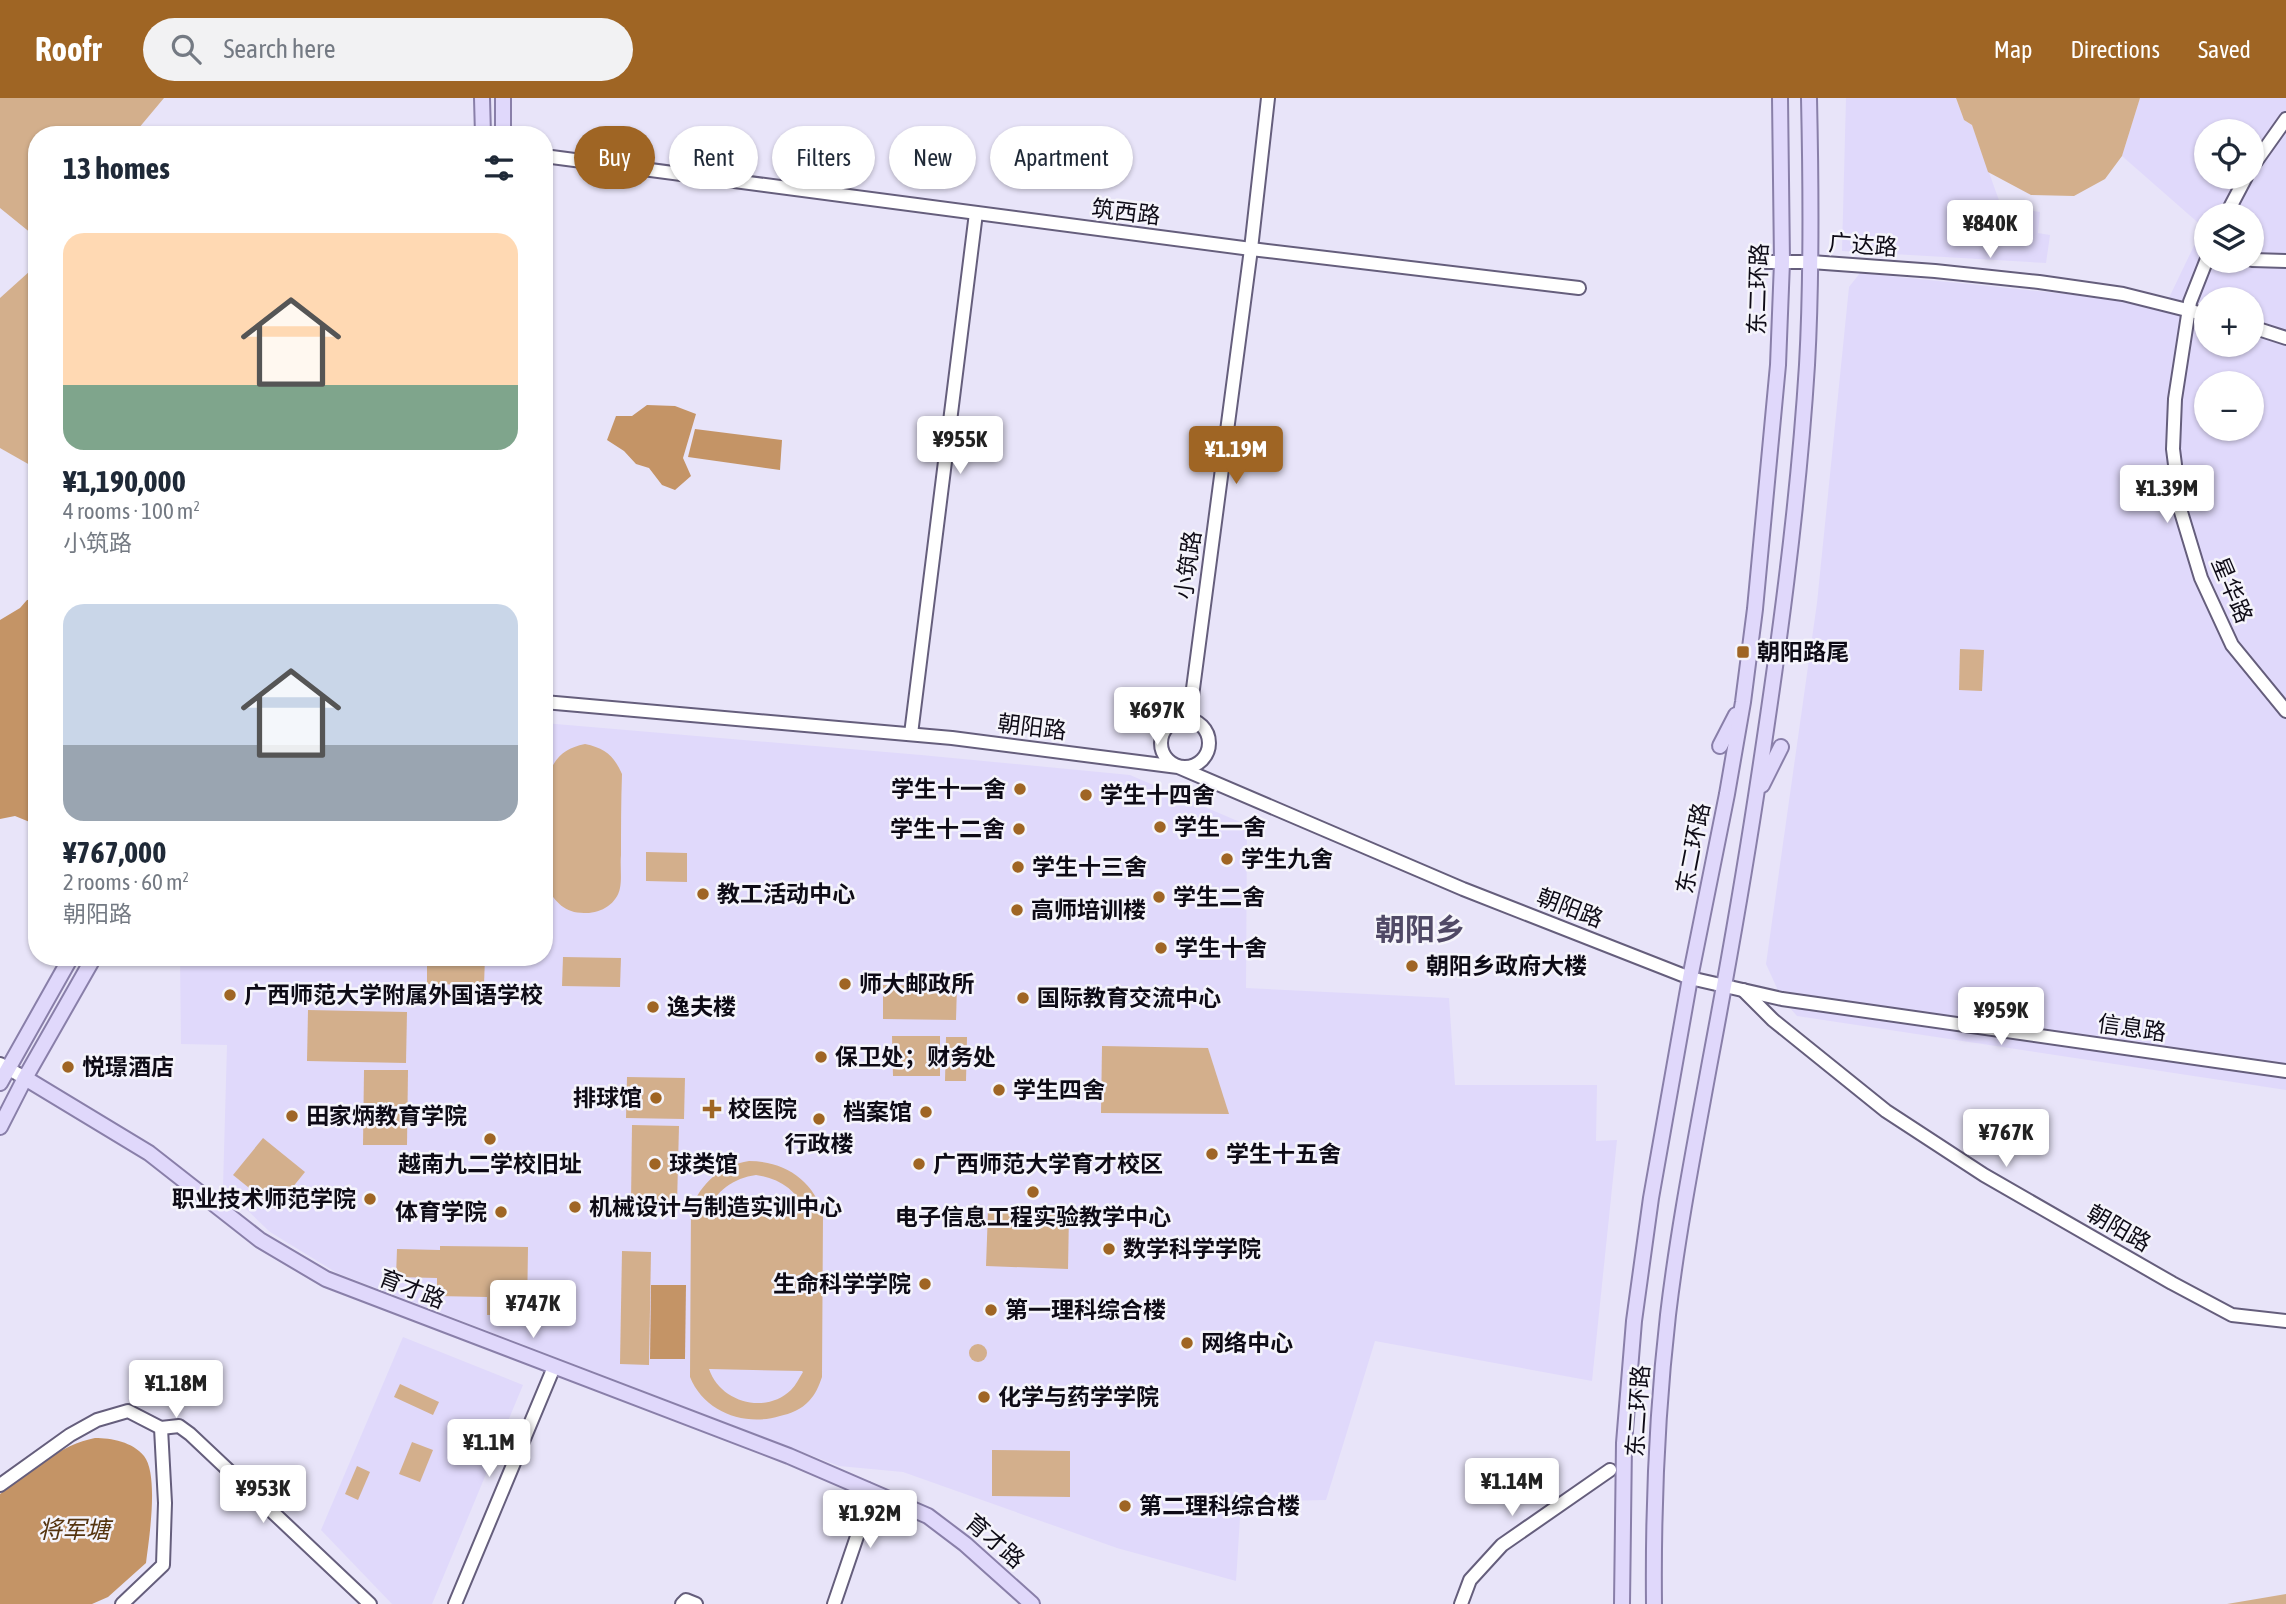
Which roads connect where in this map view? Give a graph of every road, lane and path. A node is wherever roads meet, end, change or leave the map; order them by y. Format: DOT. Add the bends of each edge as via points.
graph roads {
  1 [pos="482,98"];
  2 [pos="503,98"];
  3 [pos="1268,98"];
  4 [pos="1780,98"];
  5 [pos="1809,98"];
  6 [pos="2286,119"];
  7 [pos="482,126"];
  8 [pos="503,126"];
  9 [pos="2264,150"];
  10 [pos="553,157"];
  11 [pos="976,213"];
  12 [pos="1251,249"];
  13 [pos="2264,260"];
  14 [pos="2286,261"];
  15 [pos="1765,262"];
  16 [pos="1782,262"];
  17 [pos="1811,262"];
  18 [pos="2202,273"];
  19 [pos="1579,288"];
  20 [pos="2189,306"];
  21 [pos="2194,308"];
  22 [pos="2264,331"];
  23 [pos="2286,338"];
  24 [pos="1743,702"];
  25 [pos="553,703"];
  26 [pos="2286,711"];
  27 [pos="1189,719"];
  28 [pos="911,734"];
  29 [pos="1720,747"];
  30 [pos="1781,747"];
  31 [pos="1178,767"];
  32 [pos="1755,799"];
  33 [pos="65,966"];
  34 [pos="89,966"];
  35 [pos="1690,978"];
  36 [pos="1724,986"];
  37 [pos="1743,990"];
  38 [pos="4,1066"];
  39 [pos="2286,1071"];
  40 [pos="25,1078"];
  41 [pos="0,1083"];
  42 [pos="0,1127"];
  43 [pos="2286,1321"];
  44 [pos="554,1367"];
  45 [pos="161,1428"];
  46 [pos="1609,1470"];
  47 [pos="0,1485"];
  48 [pos="867,1489"];
  49 [pos="122,1604"];
  50 [pos="370,1604"];
  51 [pos="455,1604"];
  52 [pos="682,1604"];
  53 [pos="696,1604"];
  54 [pos="834,1604"];
  55 [pos="1032,1604"];
  56 [pos="1461,1604"];
  57 [pos="1622,1604"];
  58 [pos="1654,1604"];
  1 -- 7 [label="main road"];
  2 -- 8 [label="main road"];
  3 -- 12 [label="street, 小筑路"];
  4 -- 16 [label="main road, 东二环路"];
  5 -- 17 [label="main road, 东二环路"];
  6 -- 9 [label="street"];
  10 -- 11 [label="street, 筑西路"];
  11 -- 12 [label="street, 筑西路"];
  11 -- 28 [label="street"];
  12 -- 19 [label="street, 筑西路"];
  12 -- 27 [label="street, 小筑路"];
  13 -- 14 [label="street"];
  15 -- 16 [label="street, 广达路"];
  16 -- 17 [label="street, 广达路"];
  16 -- 24 [label="main road, 东二环路" via="1769,467"];
  17 -- 20 [label="street, 广达路" via="2039,282"];
  17 -- 32 [label="main road, 东二环路" via="1807,367 1783,612"];
  18 -- 20 [label="street, 星华路"];
  20 -- 21 [label="street, 广达路"];
  20 -- 26 [label="street, 星华路" via="2175,399 2174,449 2181,512 2201,578 2232,645"];
  22 -- 23 [label="street"];
  24 -- 29 [label="main road"];
  24 -- 35 [label="main road, 东二环路"];
  25 -- 28 [label="street, 朝阳路"];
  27 -- 31 [label="street" via="1173,722 1160,742 1165,757"];
  27 -- 31 [label="street" via="1208,733 1209,749 1200,762"];
  28 -- 31 [label="street, 朝阳路"];
  30 -- 32 [label="main road"];
  31 -- 35 [label="street, 朝阳路" via="1463,889"];
  32 -- 36 [label="main road, 东二环路"];
  33 -- 38 [label="main road"];
  34 -- 40 [label="main road"];
  35 -- 36 [label="street, 朝阳路"];
  35 -- 57 [label="main road, 东二环路" via="1634,1321 1624,1443"];
  36 -- 37 [label="street, 信息路"];
  36 -- 58 [label="main road, 东二环路" via="1668,1314 1659,1416"];
  37 -- 39 [label="street, 信息路"];
  37 -- 43 [label="street, 朝阳路" via="1885,1111 1984,1175 2232,1315"];
  38 -- 40 [label="street"];
  38 -- 41 [label="main road"];
  40 -- 42 [label="main road"];
  40 -- 44 [label="main road, 育才路" via="149,1153 293,1262 349,1289"];
  44 -- 48 [label="main road, 育才路"];
  44 -- 51 [label="street"];
  45 -- 47 [label="street" via="128,1411 97,1420"];
  45 -- 49 [label="street" via="163,1565"];
  45 -- 50 [label="street" via="180,1426 190,1434"];
  46 -- 56 [label="street" via="1502,1545 1470,1580"];
  48 -- 54 [label="street" via="867,1507"];
  48 -- 55 [label="main road, 育才路" via="928,1516"];
  52 -- 53 [label="street" via="686,1600"];
}
